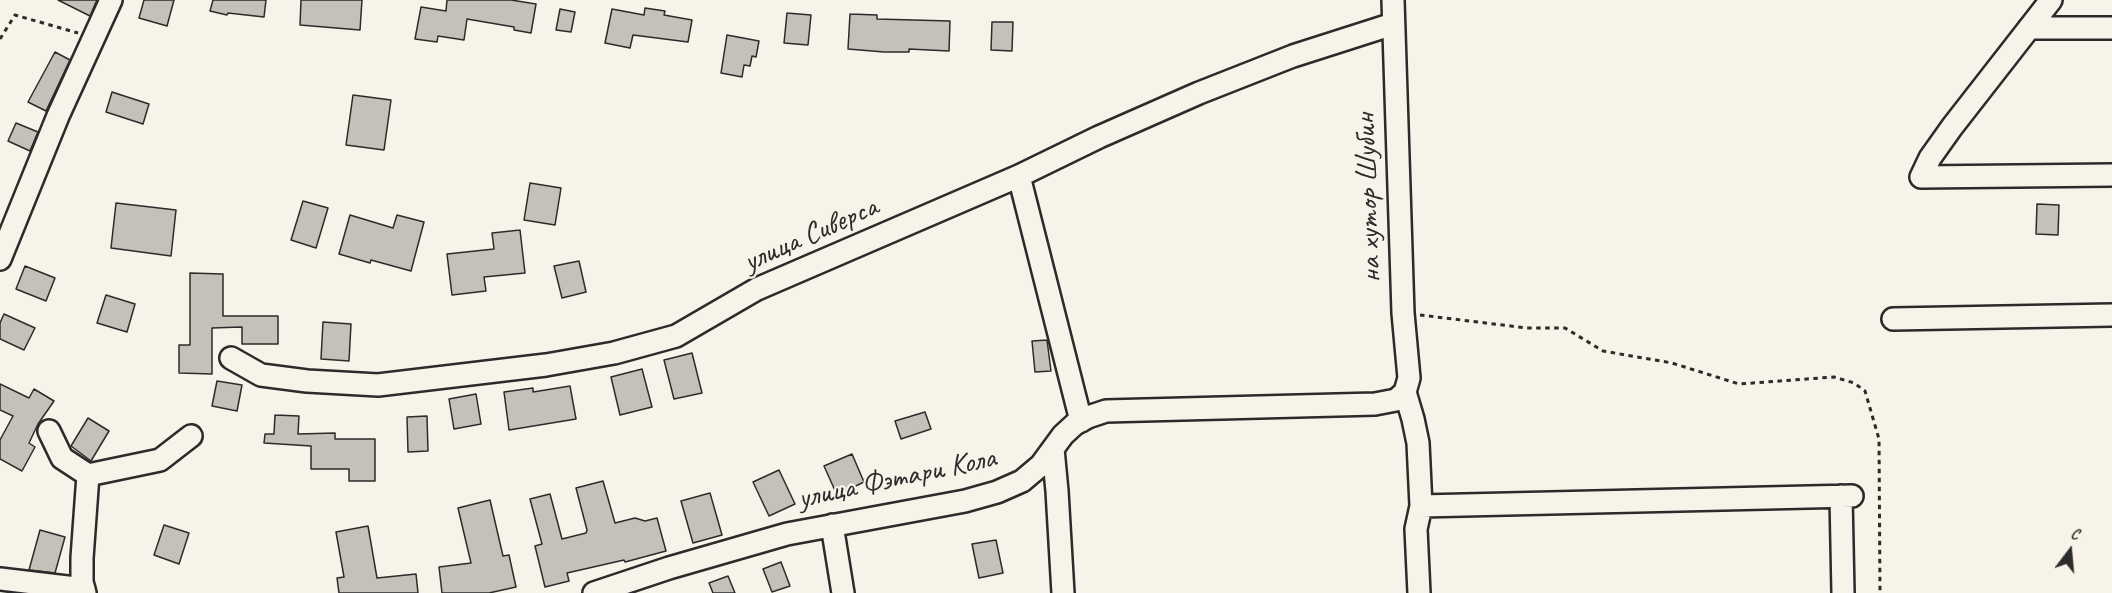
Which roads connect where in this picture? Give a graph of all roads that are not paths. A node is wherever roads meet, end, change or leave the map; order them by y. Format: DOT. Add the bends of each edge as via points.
graph roads {
  1 [pos="111,0"];
  2 [pos="1393,0"];
  3 [pos="2051,0"];
  4 [pos="1393,24"];
  5 [pos="2029,28"];
  6 [pos="2112,28"];
  7 [pos="2112,175"];
  8 [pos="1019,176"];
  9 [pos="0,259"];
  10 [pos="2112,315"];
  11 [pos="1893,319"];
  12 [pos="231,358"];
  13 [pos="1406,392"];
  14 [pos="1081,421"];
  15 [pos="50,430"];
  16 [pos="191,436"];
  17 [pos="1053,449"];
  18 [pos="88,475"];
  19 [pos="1421,506"];
  20 [pos="832,525"];
  21 [pos="0,579"];
  22 [pos="1061,587"];
  23 [pos="84,592"];
  24 [pos="601,592"];
  25 [pos="843,593"];
  26 [pos="1419,593"];
  27 [pos="1843,593"];
  1 -- 9 [label="street" via="58,116"];
  2 -- 4 [label="street, на хутор Шубин"];
  3 -- 5 [label="street"];
  4 -- 8 [label="street, улица Сиверса" via="1232,80"];
  4 -- 13 [label="street, на хутор Шубин" via="1403,313 1409,378"];
  5 -- 6 [label="street"];
  5 -- 7 [label="street" via="1952,127 1921,177"];
  8 -- 12 [label="street, улица Сиверса" via="757,290 676,336 614,354 378,385 261,375"];
  8 -- 14 [label="street"];
  10 -- 11 [label="street"];
  13 -- 14 [label="street, улица Фэтари Кола" via="1396,400 1375,404 1122,409"];
  13 -- 19 [label="street, на хутор Шубин" via="1418,443"];
  14 -- 17 [label="street, улица Фэтари Кола"];
  15 -- 18 [label="street" via="62,458"];
  16 -- 18 [label="street" via="160,460"];
  17 -- 20 [label="street, улица Фэтари Кола" via="1022,481 997,492"];
  17 -- 22 [label="street"];
  18 -- 23 [label="street" via="82,558"];
  19 -- 26 [label="street, на хутор Шубин" via="1416,529"];
  19 -- 27 [label="street" via="1847,496"];
  20 -- 24 [label="street, улица Фэтари Кола" via="669,568"];
  20 -- 25 [label="street"];
  21 -- 23 [label="street"];
}
